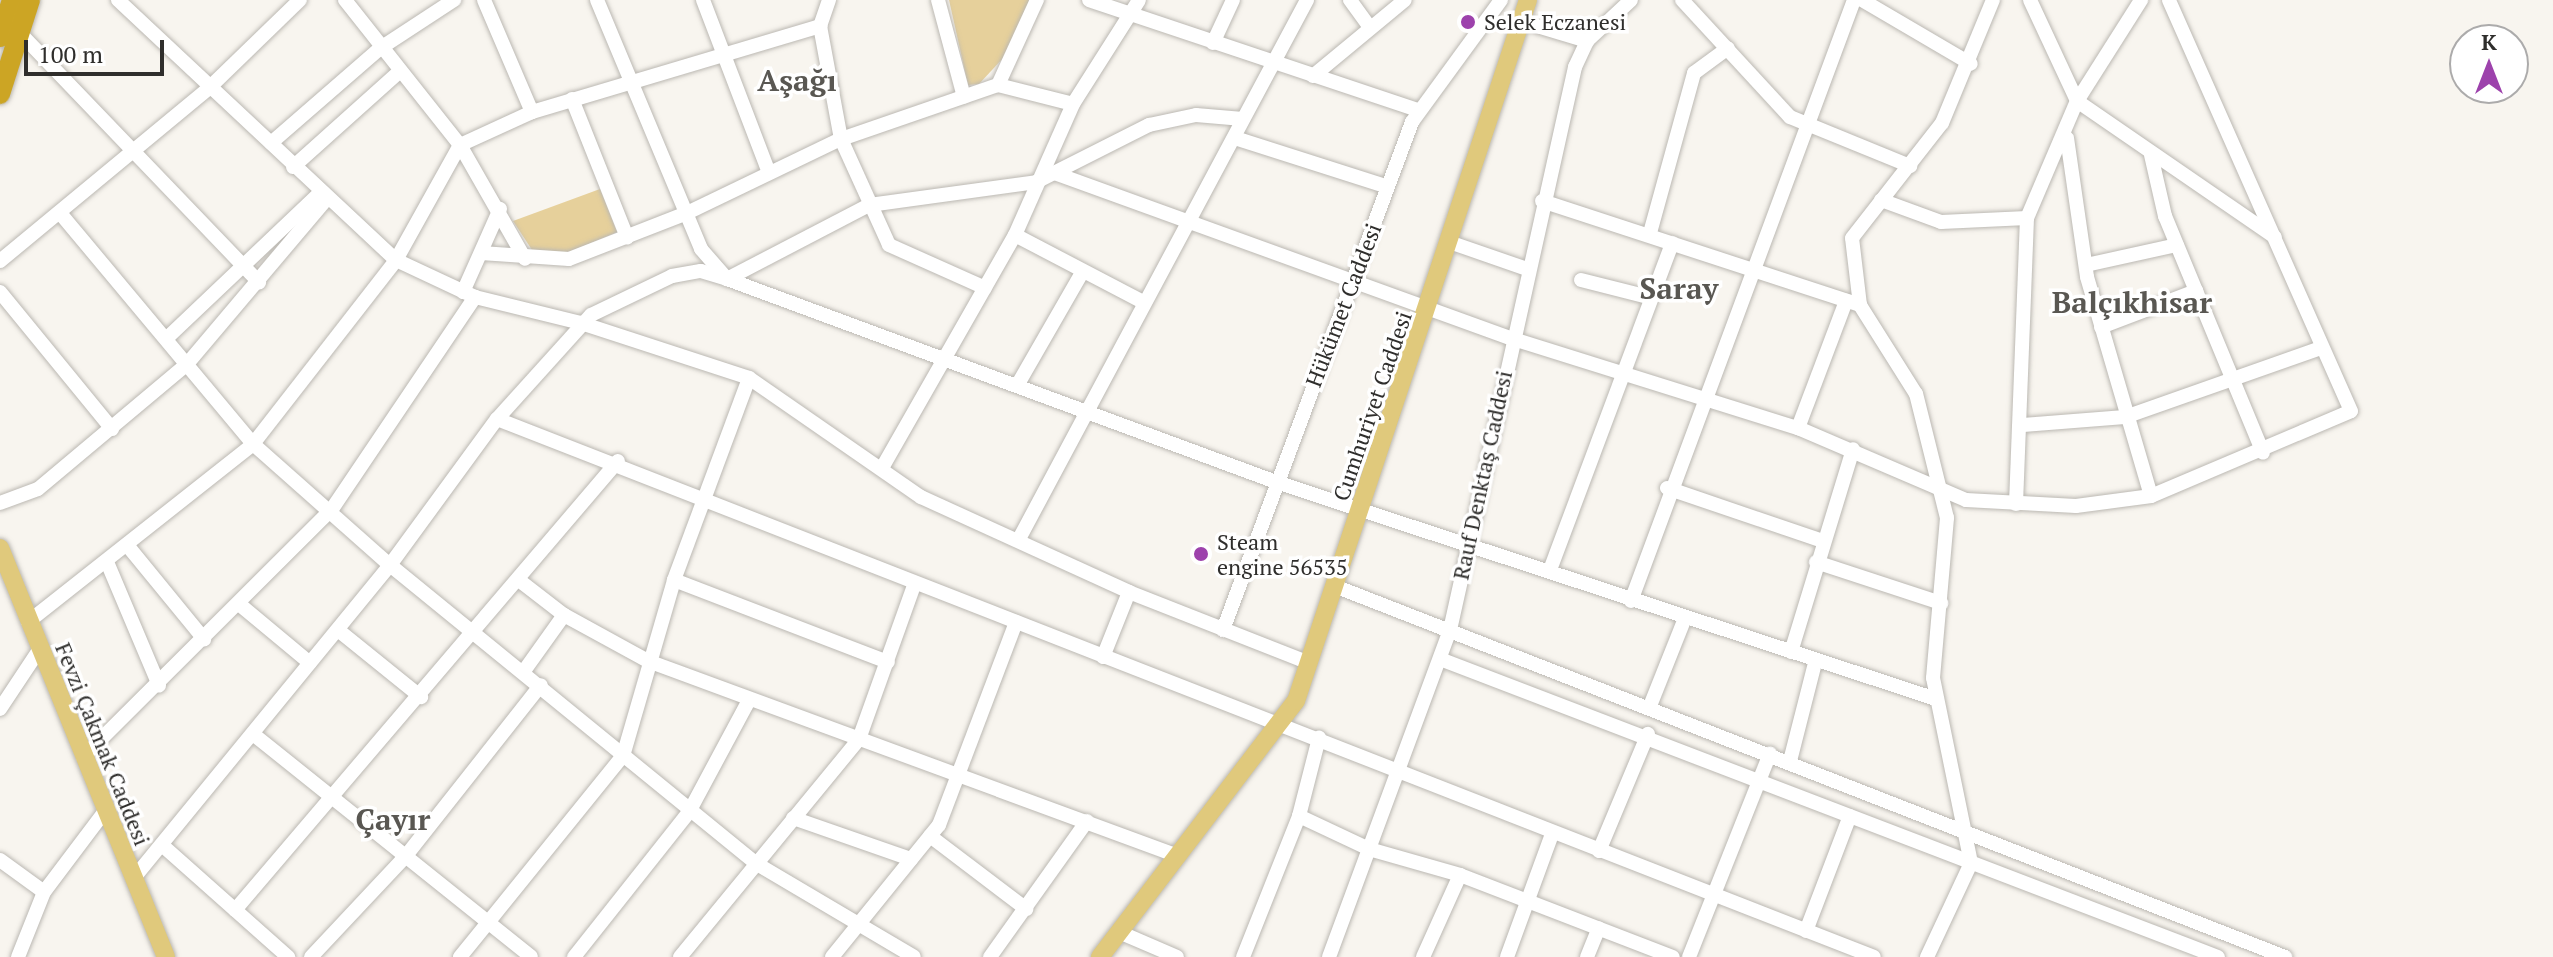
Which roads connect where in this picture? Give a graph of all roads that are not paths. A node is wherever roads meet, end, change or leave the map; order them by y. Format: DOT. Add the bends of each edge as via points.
graph roads {
  1 [pos="12,0"];
  2 [pos="30,0"];
  3 [pos="345,0"];
  4 [pos="454,0"];
  5 [pos="484,0"];
  6 [pos="597,0"];
  7 [pos="703,0"];
  8 [pos="829,0"];
  9 [pos="938,0"];
  10 [pos="1037,0"];
  11 [pos="1089,0"];
  12 [pos="1139,0"];
  13 [pos="1233,0"];
  14 [pos="1307,0"];
  15 [pos="1350,0"];
  16 [pos="1405,0"];
  17 [pos="1631,0"];
  18 [pos="1682,0"];
  19 [pos="1854,0"];
  20 [pos="1862,0"];
  21 [pos="1993,0"];
  22 [pos="2030,0"];
  23 [pos="2141,0"];
  24 [pos="2169,0"];
  25 [pos="1498,1"];
  26 [pos="127,2"];
  27 [pos="293,2"];
  28 [pos="1523,8"];
  29 [pos="1130,17"];
  30 [pos="6,26"];
  31 [pos="820,26"];
  32 [pos="1370,28"];
  33 [pos="1587,41"];
  34 [pos="1213,43"];
  35 [pos="1728,48"];
  36 [pos="379,49"];
  37 [pos="725,55"];
  38 [pos="1971,64"];
  39 [pos="1276,67"];
  40 [pos="399,72"];
  41 [pos="1313,76"];
  42 [pos="631,79"];
  43 [pos="998,85"];
  44 [pos="211,86"];
  45 [pos="0,94"];
  46 [pos="964,97"];
  47 [pos="572,99"];
  48 [pos="2077,101"];
  49 [pos="1073,104"];
  50 [pos="1418,110"];
  51 [pos="532,112"];
  52 [pos="1243,119"];
  53 [pos="1811,123"];
  54 [pos="2067,137"];
  55 [pos="841,139"];
  56 [pos="1238,139"];
  57 [pos="271,143"];
  58 [pos="460,145"];
  59 [pos="134,151"];
  60 [pos="2151,155"];
  61 [pos="1910,166"];
  62 [pos="293,167"];
  63 [pos="769,173"];
  64 [pos="1057,174"];
  65 [pos="1036,182"];
  66 [pos="1388,187"];
  67 [pos="322,198"];
  68 [pos="1881,200"];
  69 [pos="1542,201"];
  70 [pos="869,205"];
  71 [pos="500,209"];
  72 [pos="60,213"];
  73 [pos="687,213"];
  74 [pos="2027,218"];
  75 [pos="1188,223"];
  76 [pos="1650,233"];
  77 [pos="1015,235"];
  78 [pos="627,237"];
  79 [pos="2275,237"];
  80 [pos="1452,243"];
  81 [pos="1672,243"];
  82 [pos="2177,245"];
  83 [pos="481,253"];
  84 [pos="525,259"];
  85 [pos="396,260"];
  86 [pos="0,261"];
  87 [pos="2086,265"];
  88 [pos="244,266"];
  89 [pos="1527,269"];
  90 [pos="1083,271"];
  91 [pos="1757,273"];
  92 [pos="727,279"];
  93 [pos="1581,280"];
  94 [pos="259,282"];
  95 [pos="1351,282"];
  96 [pos="985,288"];
  97 [pos="2196,291"];
  98 [pos="0,292"];
  99 [pos="469,295"];
  100 [pos="1652,298"];
  101 [pos="1143,302"];
  102 [pos="1853,303"];
  103 [pos="1430,309"];
  104 [pos="581,323"];
  105 [pos="2101,327"];
  106 [pos="167,338"];
  107 [pos="1510,338"];
  108 [pos="2318,349"];
  109 [pos="945,354"];
  110 [pos="188,363"];
  111 [pos="1625,376"];
  112 [pos="749,378"];
  113 [pos="2233,379"];
  114 [pos="1018,384"];
  115 [pos="1704,403"];
  116 [pos="1084,412"];
  117 [pos="2125,417"];
  118 [pos="497,419"];
  119 [pos="2023,425"];
  120 [pos="1798,428"];
  121 [pos="112,429"];
  122 [pos="253,444"];
  123 [pos="1853,449"];
  124 [pos="2263,453"];
  125 [pos="618,461"];
  126 [pos="882,468"];
  127 [pos="1276,482"];
  128 [pos="1667,488"];
  129 [pos="1943,489"];
  130 [pos="704,495"];
  131 [pos="2151,496"];
  132 [pos="0,503"];
  133 [pos="2016,504"];
  134 [pos="332,509"];
  135 [pos="1362,511"];
  136 [pos="1019,539"];
  137 [pos="1823,541"];
  138 [pos="127,545"];
  139 [pos="1467,546"];
  140 [pos="0,548"];
  141 [pos="107,562"];
  142 [pos="1816,562"];
  143 [pos="390,565"];
  144 [pos="1550,570"];
  145 [pos="674,580"];
  146 [pos="520,581"];
  147 [pos="914,585"];
  148 [pos="1337,587"];
  149 [pos="1129,592"];
  150 [pos="1631,601"];
  151 [pos="1941,603"];
  152 [pos="239,604"];
  153 [pos="564,615"];
  154 [pos="1685,618"];
  155 [pos="28,622"];
  156 [pos="1016,622"];
  157 [pos="338,630"];
  158 [pos="1223,630"];
  159 [pos="1450,630"];
  160 [pos="478,632"];
  161 [pos="204,639"];
  162 [pos="39,650"];
  163 [pos="1791,652"];
  164 [pos="1103,657"];
  165 [pos="1440,659"];
  166 [pos="648,661"];
  167 [pos="888,662"];
  168 [pos="310,663"];
  169 [pos="1309,663"];
  170 [pos="1815,663"];
  171 [pos="524,671"];
  172 [pos="159,685"];
  173 [pos="541,685"];
  174 [pos="421,697"];
  175 [pos="1936,699"];
  176 [pos="749,700"];
  177 [pos="1650,706"];
  178 [pos="0,709"];
  179 [pos="1281,728"];
  180 [pos="253,734"];
  181 [pos="1648,734"];
  182 [pos="1319,738"];
  183 [pos="859,739"];
  184 [pos="1770,753"];
  185 [pos="623,756"];
  186 [pos="83,757"];
  187 [pos="1790,761"];
  188 [pos="1397,771"];
  189 [pos="960,775"];
  190 [pos="1759,780"];
  191 [pos="330,798"];
  192 [pos="105,811"];
  193 [pos="689,812"];
  194 [pos="1299,816"];
  195 [pos="1850,816"];
  196 [pos="793,818"];
  197 [pos="1087,821"];
  198 [pos="1552,834"];
  199 [pos="1964,835"];
  200 [pos="930,836"];
  201 [pos="162,845"];
  202 [pos="1369,849"];
  203 [pos="1599,851"];
  204 [pos="1178,856"];
  205 [pos="405,857"];
  206 [pos="911,859"];
  207 [pos="0,860"];
  208 [pos="1971,863"];
  209 [pos="757,864"];
  210 [pos="1460,875"];
  211 [pos="133,879"];
  212 [pos="44,892"];
  213 [pos="1713,895"];
  214 [pos="1528,903"];
  215 [pos="1026,909"];
  216 [pos="235,910"];
  217 [pos="490,924"];
  218 [pos="858,925"];
  219 [pos="1599,928"];
  220 [pos="1806,931"];
  221 [pos="1119,932"];
  222 [pos="18,957"];
  223 [pos="166,957"];
  224 [pos="288,957"];
  225 [pos="311,957"];
  226 [pos="460,957"];
  227 [pos="531,957"];
  228 [pos="574,957"];
  229 [pos="680,957"];
  230 [pos="832,957"];
  231 [pos="914,957"];
  232 [pos="990,957"];
  233 [pos="1100,957"];
  234 [pos="1177,957"];
  235 [pos="1243,957"];
  236 [pos="1329,957"];
  237 [pos="1423,957"];
  238 [pos="1507,957"];
  239 [pos="1587,957"];
  240 [pos="1673,957"];
  241 [pos="1689,957"];
  242 [pos="1874,957"];
  243 [pos="1927,957"];
  244 [pos="2218,957"];
  245 [pos="2285,957"];
  1 -- 30 [label="highway"];
  2 -- 30 [label="highway"];
  3 -- 36 [label="street"];
  4 -- 36 [label="street"];
  5 -- 51 [label="street"];
  6 -- 42 [label="street"];
  7 -- 37 [label="street"];
  8 -- 31 [label="street"];
  9 -- 46 [label="street"];
  10 -- 43 [label="street"];
  11 -- 29 [label="street"];
  12 -- 29 [label="street"];
  13 -- 34 [label="street"];
  14 -- 39 [label="street"];
  15 -- 32 [label="street"];
  16 -- 32 [label="street"];
  17 -- 33 [label="street"];
  18 -- 35 [label="street"];
  19 -- 53 [label="street"];
  20 -- 38 [label="street"];
  21 -- 38 [label="street"];
  22 -- 48 [label="street"];
  23 -- 48 [label="street"];
  24 -- 79 [label="street"];
  25 -- 50 [label="street, Hükümet Caddesi"];
  26 -- 44 [label="street"];
  27 -- 44 [label="street"];
  28 -- 33 [label="street"];
  28 -- 80 [label="main road, Cumhuriyet Caddesi"];
  29 -- 34 [label="street"];
  29 -- 49 [label="street"];
  30 -- 45 [label="highway"];
  30 -- 59 [label="street"];
  31 -- 37 [label="street"];
  31 -- 55 [label="street"];
  32 -- 41 [label="street"];
  33 -- 69 [label="street, Rauf Denktaş Caddesi"];
  34 -- 39 [label="street"];
  35 -- 53 [label="street" via="1790,117"];
  35 -- 76 [label="street" via="1694,73"];
  36 -- 40 [label="street"];
  36 -- 57 [label="street"];
  37 -- 42 [label="street"];
  37 -- 63 [label="street"];
  38 -- 61 [label="street"];
  39 -- 41 [label="street"];
  39 -- 52 [label="street"];
  40 -- 58 [label="street"];
  40 -- 62 [label="street"];
  41 -- 50 [label="street"];
  42 -- 47 [label="street"];
  42 -- 73 [label="street"];
  43 -- 46 [label="street"];
  43 -- 49 [label="street"];
  44 -- 57 [label="street"];
  44 -- 59 [label="street"];
  46 -- 55 [label="street"];
  47 -- 51 [label="street"];
  47 -- 78 [label="street"];
  48 -- 54 [label="street"];
  48 -- 60 [label="street"];
  49 -- 65 [label="street"];
  50 -- 66 [label="street, Hükümet Caddesi"];
  51 -- 58 [label="street"];
  52 -- 56 [label="street"];
  52 -- 64 [label="street" via="1196,115 1149,125"];
  53 -- 61 [label="street"];
  53 -- 91 [label="street"];
  54 -- 74 [label="street"];
  54 -- 87 [label="street"];
  55 -- 63 [label="street"];
  55 -- 70 [label="street"];
  56 -- 66 [label="street"];
  56 -- 75 [label="street"];
  57 -- 62 [label="street"];
  58 -- 71 [label="street"];
  58 -- 85 [label="street"];
  59 -- 72 [label="street"];
  59 -- 88 [label="street"];
  60 -- 79 [label="street"];
  60 -- 82 [label="street"];
  61 -- 68 [label="street"];
  62 -- 67 [label="street"];
  63 -- 73 [label="street"];
  64 -- 65 [label="street"];
  64 -- 75 [label="street"];
  65 -- 70 [label="street"];
  65 -- 77 [label="street"];
  66 -- 95 [label="street, Hükümet Caddesi"];
  67 -- 85 [label="street"];
  67 -- 88 [label="street"];
  67 -- 94 [label="street"];
  68 -- 74 [label="street" via="1941,222"];
  68 -- 102 [label="street" via="1852,238"];
  69 -- 76 [label="street"];
  69 -- 89 [label="street, Rauf Denktaş Caddesi"];
  70 -- 92 [label="street"];
  70 -- 96 [label="street" via="889,245"];
  71 -- 83 [label="street"];
  71 -- 84 [label="street"];
  72 -- 86 [label="street"];
  72 -- 106 [label="street"];
  73 -- 78 [label="street"];
  73 -- 92 [label="street" via="701,249"];
  74 -- 119 [label="street"];
  75 -- 95 [label="street"];
  75 -- 101 [label="street"];
  76 -- 81 [label="street"];
  77 -- 90 [label="street"];
  77 -- 96 [label="street"];
  78 -- 84 [label="street" via="563,261"];
  79 -- 108 [label="street"];
  80 -- 89 [label="street"];
  80 -- 103 [label="main road, Cumhuriyet Caddesi"];
  81 -- 91 [label="street"];
  81 -- 100 [label="street"];
  82 -- 87 [label="street"];
  82 -- 97 [label="street"];
  83 -- 84 [label="street"];
  83 -- 99 [label="street"];
  85 -- 99 [label="street"];
  85 -- 122 [label="street"];
  87 -- 105 [label="street"];
  88 -- 94 [label="street"];
  88 -- 106 [label="street"];
  89 -- 107 [label="street, Rauf Denktaş Caddesi"];
  90 -- 101 [label="street"];
  90 -- 114 [label="street"];
  91 -- 102 [label="street"];
  91 -- 115 [label="street"];
  92 -- 104 [label="street" via="701,271 672,276"];
  92 -- 109 [label="street"];
  93 -- 100 [label="street"];
  94 -- 110 [label="street"];
  95 -- 103 [label="street"];
  95 -- 127 [label="street, Hükümet Caddesi"];
  96 -- 109 [label="street"];
  97 -- 105 [label="street"];
  97 -- 113 [label="street"];
  98 -- 121 [label="street"];
  99 -- 104 [label="street"];
  99 -- 134 [label="street"];
  100 -- 111 [label="street"];
  101 -- 116 [label="street"];
  102 -- 120 [label="street"];
  102 -- 129 [label="street" via="1916,394"];
  103 -- 107 [label="street"];
  103 -- 135 [label="main road, Cumhuriyet Caddesi"];
  104 -- 112 [label="street"];
  104 -- 118 [label="street"];
  105 -- 117 [label="street"];
  106 -- 110 [label="street"];
  107 -- 111 [label="street"];
  107 -- 139 [label="street, Rauf Denktaş Caddesi"];
  108 -- 113 [label="street"];
  108 -- 124 [label="street" via="2351,411"];
  109 -- 114 [label="street"];
  109 -- 126 [label="street"];
  110 -- 121 [label="street"];
  110 -- 122 [label="street"];
  111 -- 115 [label="street"];
  111 -- 144 [label="street"];
  112 -- 126 [label="street"];
  112 -- 130 [label="street"];
  113 -- 117 [label="street"];
  113 -- 124 [label="street"];
  114 -- 116 [label="street"];
  115 -- 120 [label="street"];
  115 -- 128 [label="street"];
  116 -- 127 [label="street"];
  116 -- 136 [label="street"];
  117 -- 119 [label="street"];
  117 -- 131 [label="street"];
  118 -- 125 [label="street"];
  118 -- 143 [label="street"];
  119 -- 133 [label="street"];
  120 -- 123 [label="street"];
  121 -- 132 [label="street" via="38,489"];
  122 -- 134 [label="street"];
  122 -- 138 [label="street"];
  123 -- 129 [label="street"];
  123 -- 137 [label="street"];
  124 -- 131 [label="street"];
  125 -- 130 [label="street"];
  125 -- 146 [label="street"];
  126 -- 136 [label="street" via="921,497"];
  127 -- 135 [label="street"];
  127 -- 158 [label="street, Hükümet Caddesi"];
  128 -- 137 [label="street"];
  128 -- 150 [label="street"];
  129 -- 133 [label="street" via="1966,500"];
  129 -- 151 [label="street" via="1948,536"];
  130 -- 145 [label="street"];
  130 -- 147 [label="street"];
  131 -- 133 [label="street" via="2076,506"];
  134 -- 143 [label="street"];
  134 -- 152 [label="street"];
  135 -- 139 [label="street"];
  135 -- 148 [label="main road, Cumhuriyet Caddesi"];
  136 -- 149 [label="street"];
  137 -- 142 [label="street"];
  138 -- 141 [label="street"];
  138 -- 161 [label="street"];
  139 -- 144 [label="street"];
  139 -- 159 [label="street, Rauf Denktaş Caddesi"];
  140 -- 155 [label="main road, Fevzi Çakmak Caddesi"];
  141 -- 155 [label="street"];
  141 -- 172 [label="street"];
  142 -- 151 [label="street"];
  142 -- 163 [label="street"];
  143 -- 157 [label="street"];
  143 -- 160 [label="street"];
  144 -- 150 [label="street"];
  145 -- 166 [label="street"];
  145 -- 167 [label="street"];
  146 -- 153 [label="street"];
  146 -- 160 [label="street"];
  147 -- 156 [label="street"];
  147 -- 167 [label="street"];
  148 -- 159 [label="street"];
  148 -- 169 [label="main road, Cumhuriyet Caddesi"];
  149 -- 158 [label="street"];
  149 -- 164 [label="street"];
  150 -- 154 [label="street"];
  151 -- 175 [label="street"];
  152 -- 161 [label="street"];
  152 -- 168 [label="street"];
  153 -- 166 [label="street"];
  153 -- 171 [label="street"];
  154 -- 163 [label="street"];
  154 -- 177 [label="street"];
  155 -- 162 [label="main road, Fevzi Çakmak Caddesi"];
  156 -- 164 [label="street"];
  156 -- 189 [label="street"];
  157 -- 168 [label="street"];
  157 -- 174 [label="street"];
  158 -- 169 [label="street"];
  159 -- 165 [label="street, Rauf Denktaş Caddesi"];
  159 -- 177 [label="street"];
  160 -- 171 [label="street"];
  160 -- 174 [label="street"];
  161 -- 172 [label="street"];
  162 -- 178 [label="street"];
  162 -- 186 [label="main road, Fevzi Çakmak Caddesi"];
  163 -- 170 [label="street"];
  164 -- 179 [label="street"];
  165 -- 181 [label="street"];
  165 -- 188 [label="street, Rauf Denktaş Caddesi"];
  166 -- 176 [label="street"];
  166 -- 185 [label="street"];
  167 -- 183 [label="street"];
  168 -- 180 [label="street"];
  169 -- 179 [label="main road, Cumhuriyet Caddesi"];
  170 -- 175 [label="street"];
  170 -- 187 [label="street"];
  171 -- 173 [label="street"];
  172 -- 186 [label="street"];
  173 -- 185 [label="street"];
  173 -- 205 [label="street"];
  174 -- 191 [label="street"];
  175 -- 199 [label="street"];
  176 -- 183 [label="street"];
  176 -- 193 [label="street"];
  177 -- 184 [label="street"];
  179 -- 182 [label="street"];
  179 -- 204 [label="main road, Cumhuriyet Caddesi"];
  180 -- 191 [label="street"];
  180 -- 201 [label="street"];
  181 -- 190 [label="street"];
  181 -- 203 [label="street"];
  182 -- 188 [label="street"];
  182 -- 194 [label="street"];
  183 -- 189 [label="street"];
  183 -- 196 [label="street"];
  184 -- 187 [label="street"];
  184 -- 190 [label="street"];
  185 -- 193 [label="street"];
  185 -- 217 [label="street"];
  186 -- 192 [label="main road, Fevzi Çakmak Caddesi"];
  187 -- 199 [label="street"];
  188 -- 198 [label="street"];
  188 -- 202 [label="street, Rauf Denktaş Caddesi"];
  189 -- 197 [label="street"];
  189 -- 200 [label="street"];
  190 -- 195 [label="street"];
  190 -- 213 [label="street"];
  191 -- 205 [label="street"];
  191 -- 216 [label="street"];
  192 -- 211 [label="main road, Fevzi Çakmak Caddesi"];
  192 -- 212 [label="street"];
  193 -- 209 [label="street"];
  193 -- 228 [label="street"];
  194 -- 202 [label="street"];
  194 -- 235 [label="street"];
  195 -- 208 [label="street"];
  195 -- 220 [label="street"];
  196 -- 206 [label="street"];
  196 -- 209 [label="street"];
  197 -- 204 [label="street"];
  197 -- 215 [label="street"];
  198 -- 203 [label="street"];
  198 -- 214 [label="street"];
  199 -- 208 [label="street"];
  199 -- 245 [label="street"];
  200 -- 206 [label="street"];
  200 -- 215 [label="street"];
  201 -- 211 [label="street"];
  201 -- 216 [label="street"];
  202 -- 210 [label="street"];
  202 -- 236 [label="street, Rauf Denktaş Caddesi"];
  203 -- 213 [label="street"];
  204 -- 221 [label="main road, Cumhuriyet Caddesi"];
  205 -- 217 [label="street"];
  205 -- 225 [label="street"];
  206 -- 218 [label="street"];
  207 -- 212 [label="street"];
  208 -- 243 [label="street"];
  208 -- 244 [label="street"];
  209 -- 218 [label="street"];
  209 -- 229 [label="street"];
  210 -- 214 [label="street"];
  210 -- 237 [label="street"];
  211 -- 223 [label="main road, Fevzi Çakmak Caddesi"];
  212 -- 222 [label="street"];
  213 -- 220 [label="street"];
  213 -- 241 [label="street"];
  214 -- 219 [label="street"];
  214 -- 238 [label="street"];
  215 -- 232 [label="street"];
  216 -- 224 [label="street"];
  217 -- 226 [label="street"];
  217 -- 227 [label="street"];
  218 -- 230 [label="street"];
  218 -- 231 [label="street"];
  219 -- 239 [label="street"];
  219 -- 240 [label="street"];
  220 -- 242 [label="street"];
  221 -- 233 [label="main road, Cumhuriyet Caddesi"];
  221 -- 234 [label="street"];
}
